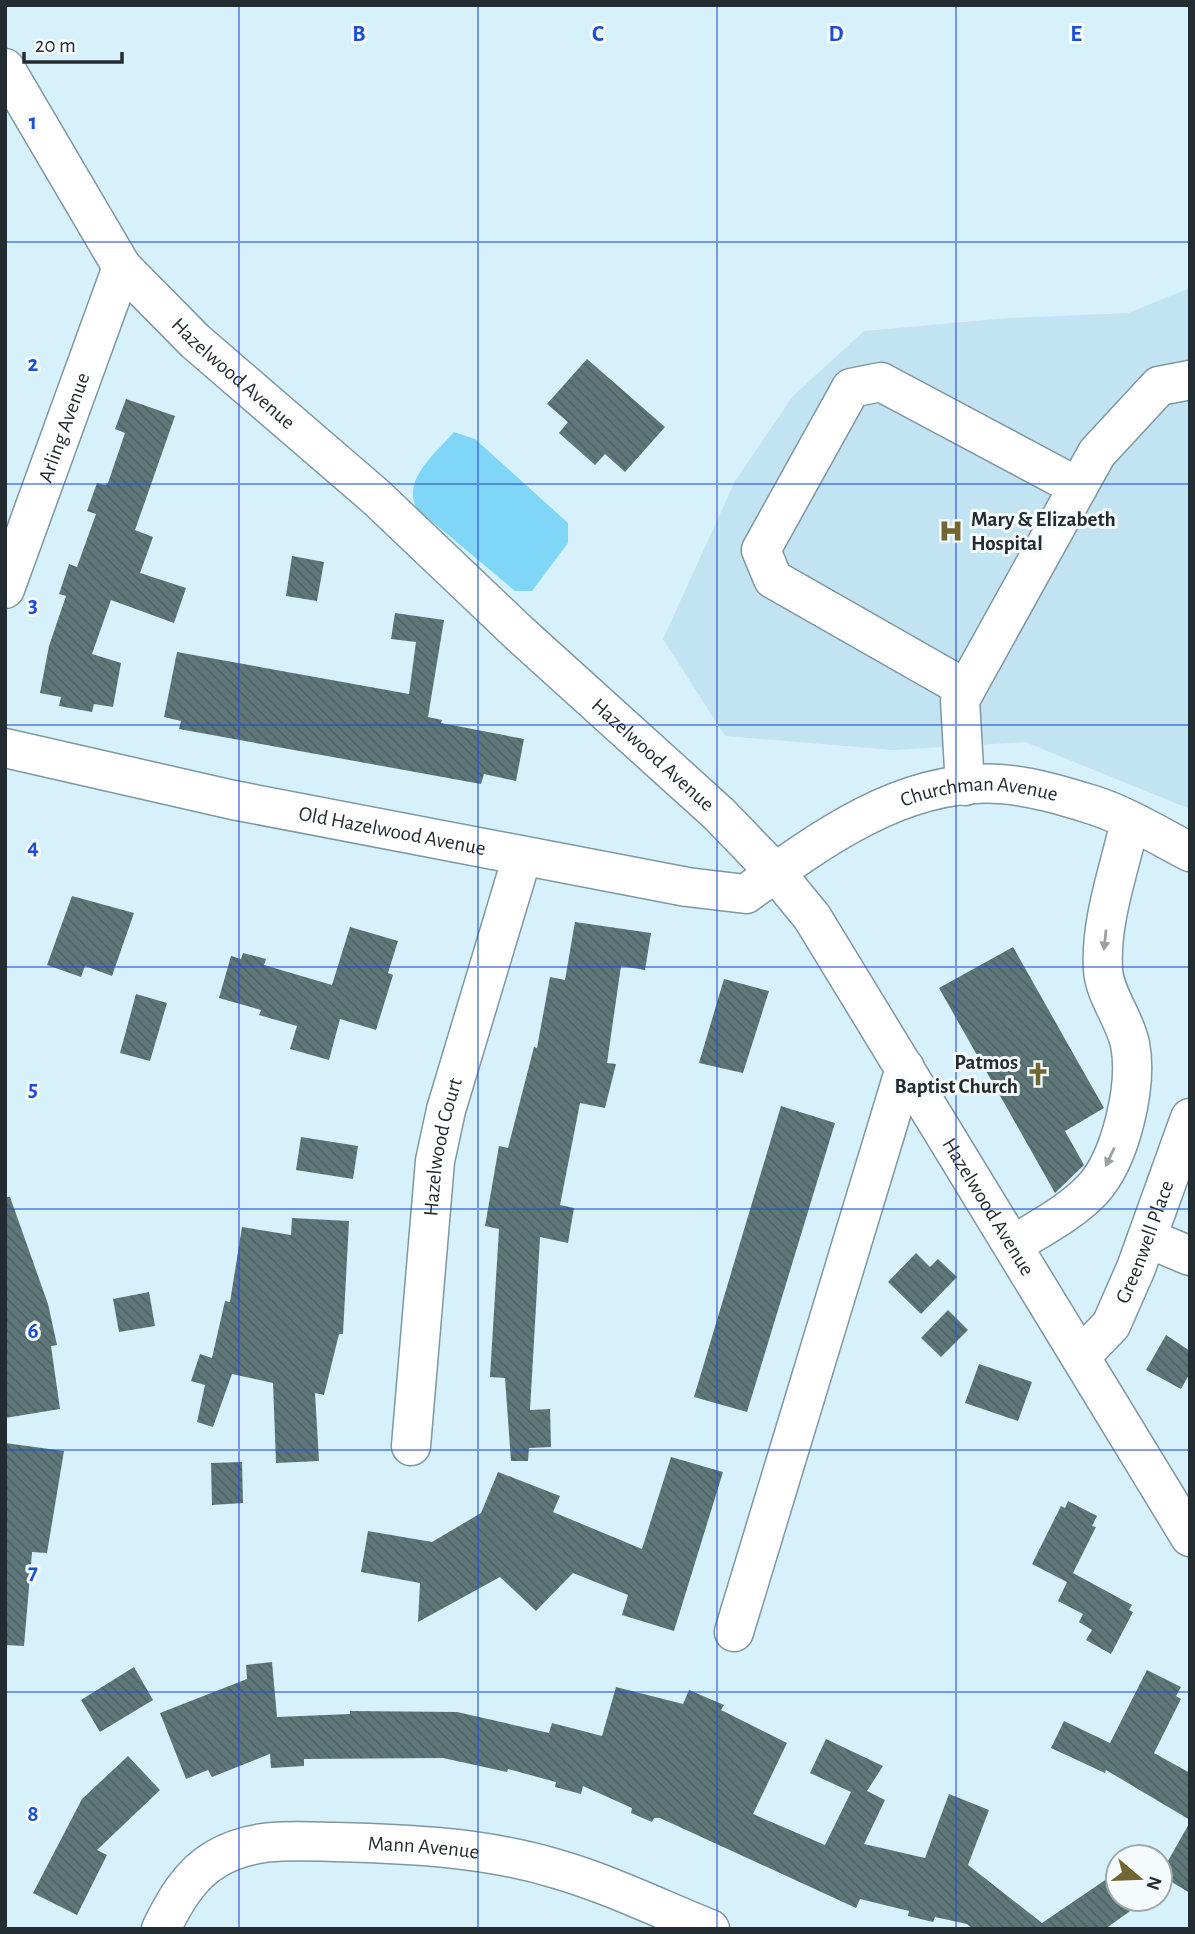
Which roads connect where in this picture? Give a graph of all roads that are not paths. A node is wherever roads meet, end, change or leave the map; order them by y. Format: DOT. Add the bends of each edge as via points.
graph roads {
  1 [pos="5,68"];
  2 [pos="122,267"];
  3 [pos="1190,380"];
  4 [pos="1078,487"];
  5 [pos="18,512"];
  6 [pos="5,589"];
  7 [pos="966,689"];
  8 [pos="5,748"];
  9 [pos="965,786"];
  10 [pos="1130,821"];
  11 [pos="1190,852"];
  12 [pos="522,857"];
  13 [pos="775,872"];
  14 [pos="905,1068"];
  15 [pos="1190,1118"];
  16 [pos="1147,1238"];
  17 [pos="1013,1245"];
  18 [pos="1190,1256"];
  19 [pos="1081,1356"];
  20 [pos="411,1446"];
  21 [pos="1190,1537"];
  22 [pos="734,1632"];
  23 [pos="161,1929"];
  24 [pos="710,1929"];
  1 -- 2 [label="street, Hazelwood Avenue"];
  2 -- 5 [label="street, Arling Avenue"];
  2 -- 13 [label="street, Hazelwood Avenue" via="195,341 376,497 642,742"];
  3 -- 4 [label="street" via="1159,386 1097,453"];
  4 -- 7 [label="street"];
  4 -- 7 [label="street" via="881,382 851,388 761,550 773,579"];
  5 -- 6 [label="street, Arling Avenue"];
  7 -- 9 [label="street" via="960,700"];
  8 -- 12 [label="street, Old Hazelwood Avenue" via="233,800"];
  9 -- 10 [label="street, Churchman Avenue" via="1022,786"];
  9 -- 13 [label="street, Churchman Avenue" via="921,794 876,811"];
  10 -- 11 [label="street, Churchman Avenue"];
  10 -- 17 [label="street, one-way" via="1104,936 1103,971 1130,1040 1134,1073 1128,1112 1094,1188 1073,1208"];
  12 -- 13 [label="street, Old Hazelwood Avenue" via="746,894"];
  12 -- 20 [label="street, Hazelwood Court" via="435,1161"];
  13 -- 14 [label="street, Hazelwood Avenue" via="812,917"];
  14 -- 17 [label="street, Hazelwood Avenue"];
  14 -- 22 [label="street"];
  15 -- 16 [label="street, Greenwell Place"];
  16 -- 18 [label="street"];
  16 -- 19 [label="street, Greenwell Place" via="1111,1325"];
  17 -- 19 [label="street, Hazelwood Avenue"];
  19 -- 21 [label="street, Hazelwood Avenue"];
  23 -- 24 [label="street, Mann Avenue" via="185,1886 216,1858 238,1848 287,1840 421,1844 519,1859 559,1869"];
}
